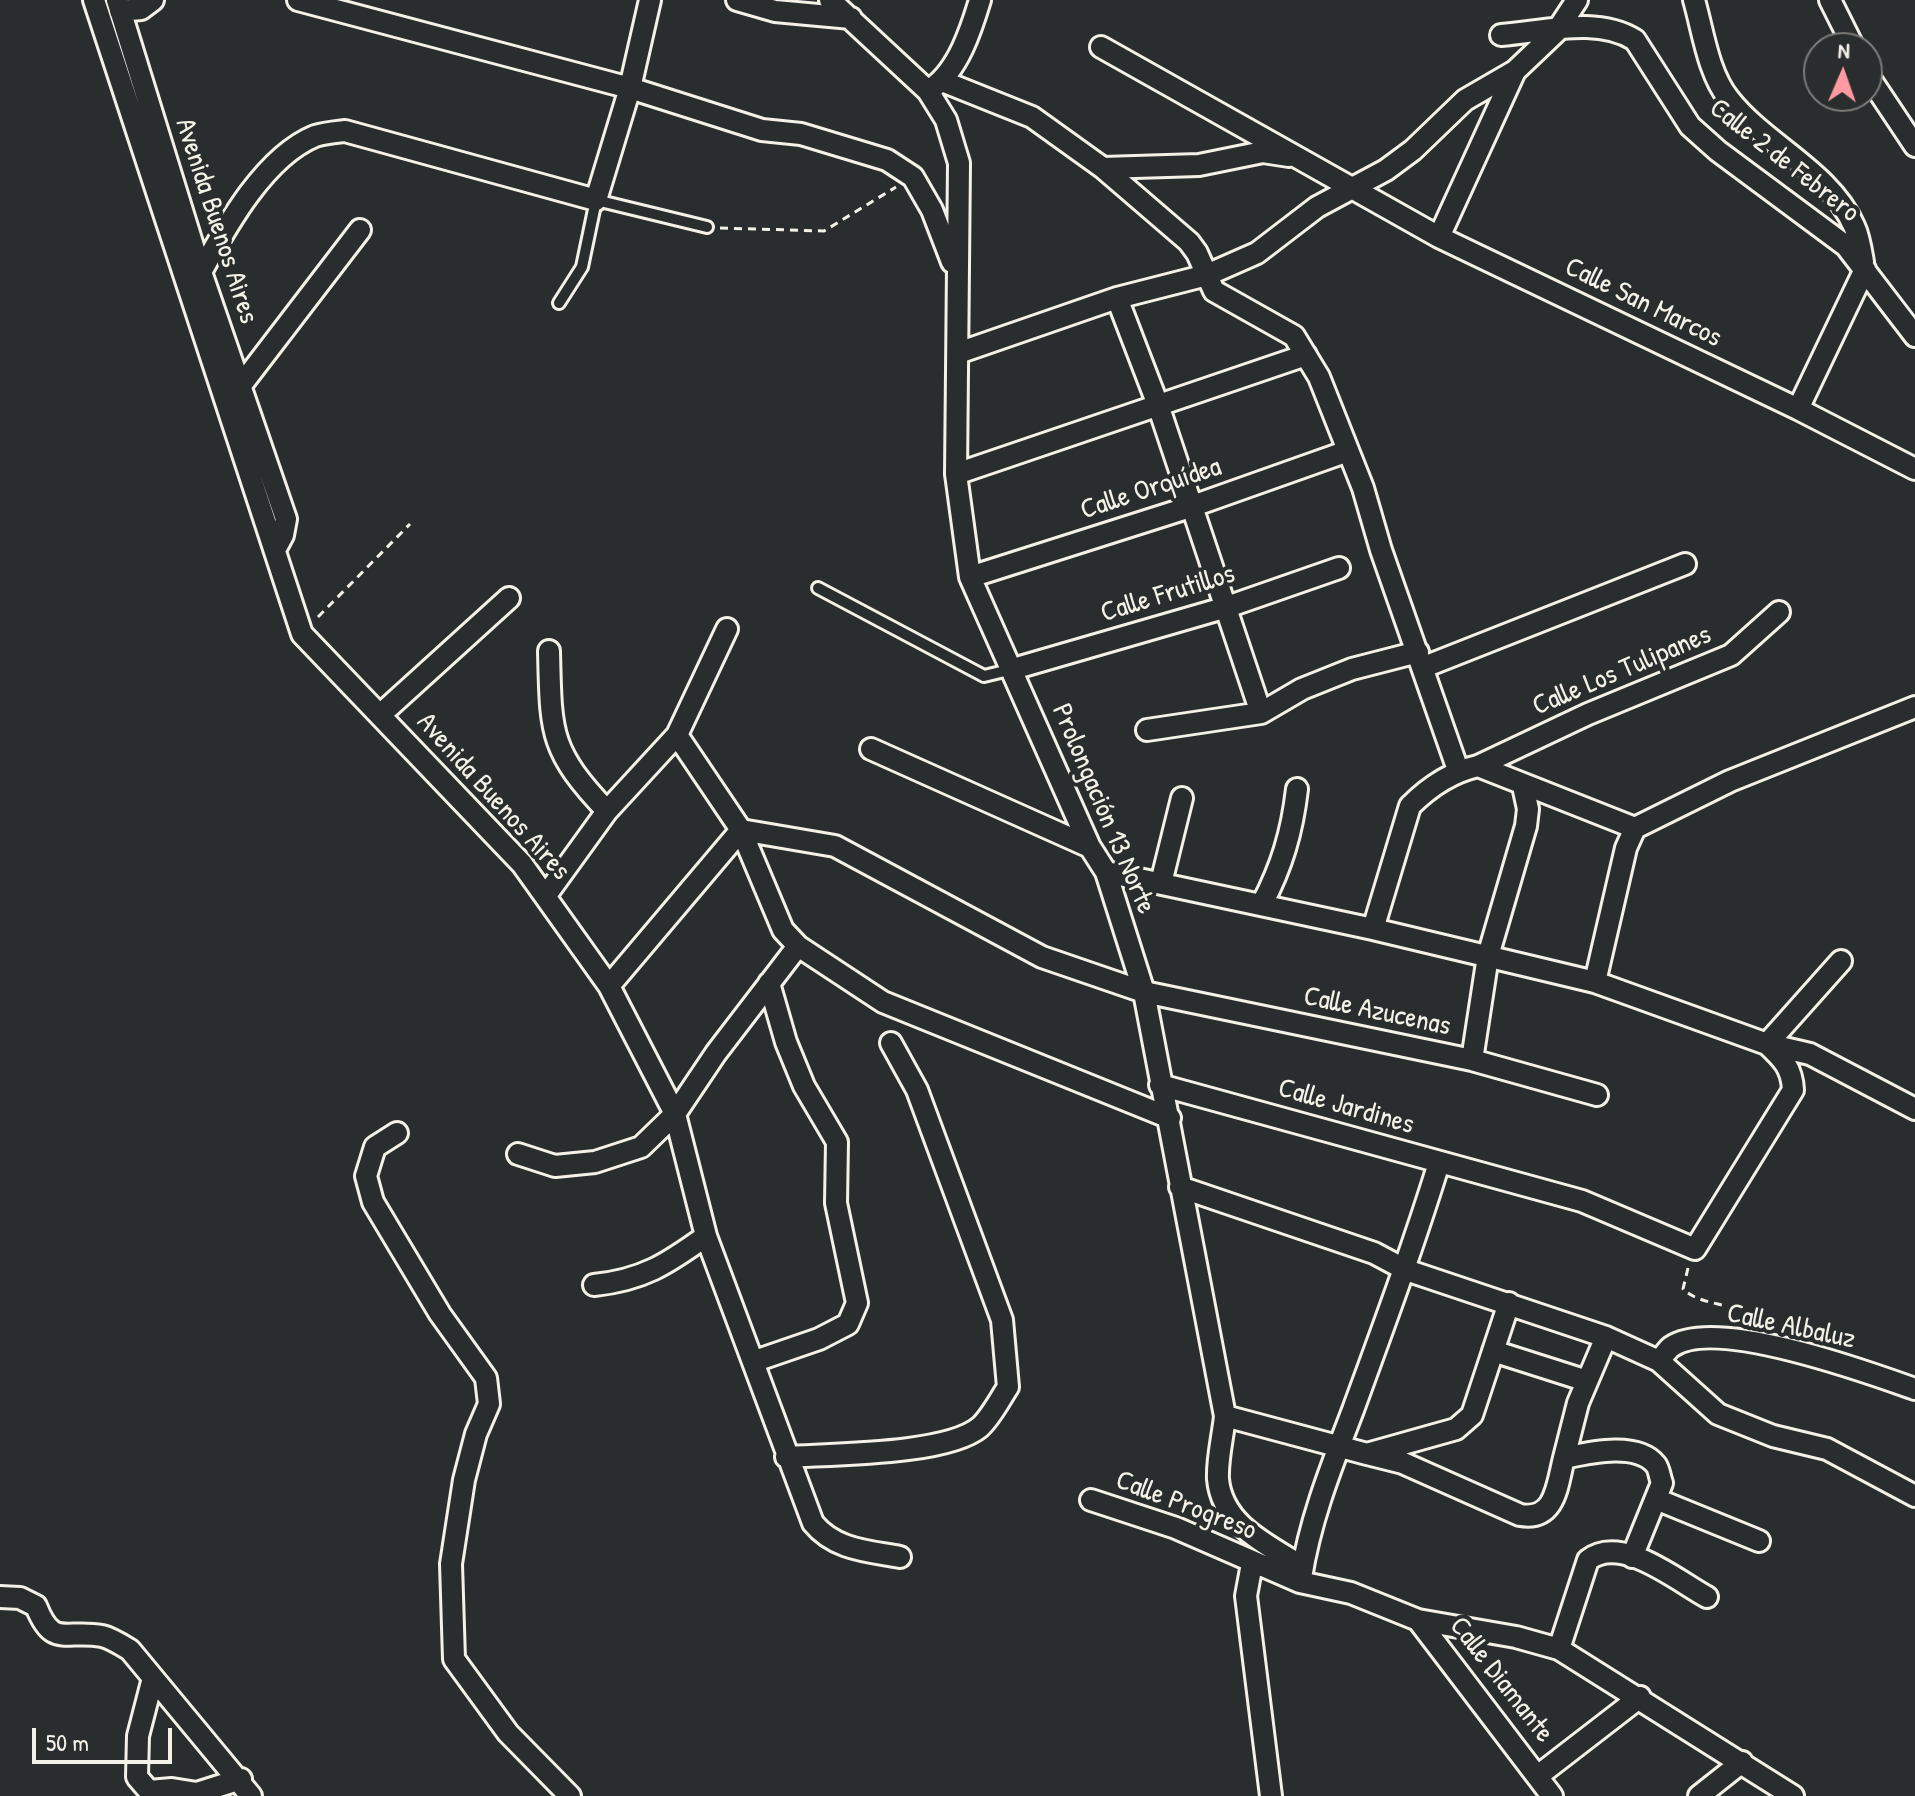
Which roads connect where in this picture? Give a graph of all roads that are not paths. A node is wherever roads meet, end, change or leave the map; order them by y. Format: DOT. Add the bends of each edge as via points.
graph roads {
  1 [pos="94,0"];
  2 [pos="153,0"];
  3 [pos="298,0"];
  4 [pos="650,0"];
  5 [pos="737,0"];
  6 [pos="830,0"];
  7 [pos="980,0"];
  8 [pos="1577,0"];
  9 [pos="1694,0"];
  10 [pos="1830,0"];
  11 [pos="333,4"];
  12 [pos="118,6"];
  13 [pos="851,18"];
  14 [pos="1556,32"];
  15 [pos="1846,32"];
  16 [pos="1501,35"];
  17 [pos="1101,47"];
  18 [pos="1515,71"];
  19 [pos="935,86"];
  20 [pos="630,88"];
  21 [pos="1883,98"];
  22 [pos="1915,146"];
  23 [pos="1302,157"];
  24 [pos="1103,168"];
  25 [pos="1346,188"];
  26 [pos="596,200"];
  27 [pos="707,227"];
  28 [pos="360,230"];
  29 [pos="1439,237"];
  30 [pos="1865,269"];
  31 [pos="955,271"];
  32 [pos="201,272"];
  33 [pos="1207,275"];
  34 [pos="1117,298"];
  35 [pos="559,303"];
  36 [pos="1915,336"];
  37 [pos="958,353"];
  38 [pos="1306,355"];
  39 [pos="242,384"];
  40 [pos="221,390"];
  41 [pos="1158,405"];
  42 [pos="1798,409"];
  43 [pos="1348,451"];
  44 [pos="1915,469"];
  45 [pos="956,474"];
  46 [pos="1190,507"];
  47 [pos="276,548"];
  48 [pos="1685,564"];
  49 [pos="1339,568"];
  50 [pos="970,577"];
  51 [pos="818,588"];
  52 [pos="509,598"];
  53 [pos="1227,607"];
  54 [pos="1779,612"];
  55 [pos="727,629"];
  56 [pos="549,651"];
  57 [pos="1421,660"];
  58 [pos="1013,669"];
  59 [pos="1915,707"];
  60 [pos="1261,713"];
  61 [pos="380,715"];
  62 [pos="1147,730"];
  63 [pos="677,735"];
  64 [pos="871,749"];
  65 [pos="1468,768"];
  66 [pos="1523,786"];
  67 [pos="1297,789"];
  68 [pos="1182,798"];
  69 [pos="607,811"];
  70 [pos="1635,828"];
  71 [pos="741,830"];
  72 [pos="1090,847"];
  73 [pos="1106,872"];
  74 [pos="1161,883"];
  75 [pos="547,894"];
  76 [pos="1262,904"];
  77 [pos="1373,929"];
  78 [pos="798,946"];
  79 [pos="1488,956"];
  80 [pos="1841,961"];
  81 [pos="1595,982"];
  82 [pos="769,983"];
  83 [pos="609,986"];
  84 [pos="1144,992"];
  85 [pos="891,1043"];
  86 [pos="1767,1044"];
  87 [pos="1472,1060"];
  88 [pos="1160,1085"];
  89 [pos="1597,1095"];
  90 [pos="1915,1109"];
  91 [pos="675,1114"];
  92 [pos="1170,1118"];
  93 [pos="397,1133"];
  94 [pos="518,1154"];
  95 [pos="1439,1163"];
  96 [pos="1180,1187"];
  97 [pos="706,1236"];
  98 [pos="1406,1270"];
  99 [pos="594,1285"];
  100 [pos="1509,1303"];
  101 [pos="1606,1337"];
  102 [pos="1493,1351"];
  103 [pos="755,1361"];
  104 [pos="1659,1361"];
  105 [pos="1587,1381"];
  106 [pos="1915,1389"];
  107 [pos="1225,1416"];
  108 [pos="1337,1446"];
  109 [pos="1367,1454"];
  110 [pos="786,1457"];
  111 [pos="1564,1458"];
  112 [pos="1915,1496"];
  113 [pos="1656,1499"];
  114 [pos="1091,1500"];
  115 [pos="1759,1541"];
  116 [pos="900,1557"];
  117 [pos="1632,1557"];
  118 [pos="1261,1565"];
  119 [pos="1301,1574"];
  120 [pos="0,1597"];
  121 [pos="1707,1597"];
  122 [pos="1418,1620"];
  123 [pos="1559,1649"];
  124 [pos="153,1678"];
  125 [pos="1640,1697"];
  126 [pos="1742,1762"];
  127 [pos="1539,1775"];
  128 [pos="246,1788"];
  129 [pos="570,1796"];
  130 [pos="1271,1796"];
  131 [pos="1552,1796"];
  132 [pos="1699,1796"];
  133 [pos="1793,1796"];
  1 -- 40 [label="street, Avenida Buenos Aires"];
  2 -- 12 [label="street" via="141,9"];
  3 -- 11 [label="street"];
  4 -- 20 [label="street"];
  5 -- 13 [label="street" via="775,11"];
  6 -- 13 [label="street"];
  7 -- 19 [label="street" via="971,30"];
  8 -- 14 [label="street"];
  9 -- 30 [label="street" via="1726,97 1839,200 1855,227"];
  10 -- 15 [label="street"];
  11 -- 20 [label="street"];
  12 -- 32 [label="street, Avenida Buenos Aires"];
  13 -- 19 [label="street"];
  14 -- 16 [label="street, Calle 2 de Febrero"];
  14 -- 18 [label="street"];
  14 -- 30 [label="street, Calle 2 de Febrero" via="1601,26 1635,40 1690,126 1818,222"];
  17 -- 23 [label="street, Calle San Marcos"];
  18 -- 25 [label="street" via="1465,100 1386,170"];
  18 -- 29 [label="street"];
  19 -- 24 [label="street" via="1032,117"];
  19 -- 31 [label="street, Prolongación 13 Norte" via="959,163"];
  20 -- 26 [label="street"];
  20 -- 31 [label="street" via="762,130 801,134 887,160 913,177"];
  21 -- 22 [label="street"];
  23 -- 24 [label="street" via="1263,152 1199,165"];
  23 -- 25 [label="street, Calle San Marcos"];
  24 -- 33 [label="street" via="1189,242"];
  25 -- 29 [label="street, Calle San Marcos"];
  25 -- 33 [label="street" via="1257,253"];
  26 -- 27 [label="lane"];
  26 -- 32 [label="street" via="345,131 314,137 273,166 230,220"];
  26 -- 35 [label="lane" via="582,267"];
  28 -- 39 [label="street"];
  29 -- 42 [label="street, Calle San Marcos"];
  30 -- 36 [label="street, Calle 2 de Febrero"];
  30 -- 42 [label="street"];
  31 -- 37 [label="street, Prolongación 13 Norte"];
  32 -- 39 [label="street, Avenida Buenos Aires"];
  33 -- 34 [label="street"];
  33 -- 38 [label="street" via="1214,291 1294,336"];
  34 -- 37 [label="street"];
  34 -- 41 [label="street"];
  37 -- 45 [label="street, Prolongación 13 Norte"];
  38 -- 41 [label="street"];
  38 -- 43 [label="street"];
  39 -- 40 [label="street"];
  39 -- 47 [label="street, Avenida Buenos Aires" via="286,519"];
  40 -- 47 [label="street, Avenida Buenos Aires"];
  41 -- 45 [label="street"];
  41 -- 46 [label="street"];
  42 -- 44 [label="street, Calle San Marcos"];
  43 -- 46 [label="street, Calle Orquídea"];
  43 -- 57 [label="street"];
  45 -- 50 [label="street, Prolongación 13 Norte"];
  46 -- 50 [label="street, Calle Orquídea"];
  46 -- 53 [label="street"];
  47 -- 61 [label="street, Avenida Buenos Aires" via="302,634"];
  48 -- 57 [label="street"];
  49 -- 53 [label="street, Calle Frutillos"];
  50 -- 58 [label="street, Prolongación 13 Norte"];
  51 -- 58 [label="lane" via="984,676"];
  52 -- 61 [label="street"];
  53 -- 58 [label="street, Calle Frutillos"];
  53 -- 60 [label="street"];
  54 -- 65 [label="street, Calle Los Tulipanes" via="1731,655"];
  55 -- 63 [label="street"];
  56 -- 69 [label="street" via="551,720 564,761"];
  57 -- 60 [label="street" via="1352,669"];
  57 -- 65 [label="street"];
  58 -- 72 [label="street, Prolongación 13 Norte"];
  59 -- 70 [label="street" via="1730,781"];
  60 -- 62 [label="street"];
  61 -- 75 [label="street, Avenida Buenos Aires"];
  63 -- 69 [label="street"];
  63 -- 71 [label="street"];
  64 -- 72 [label="street"];
  65 -- 66 [label="street"];
  65 -- 77 [label="street, Calle Los Tulipanes" via="1410,806"];
  66 -- 70 [label="street"];
  66 -- 79 [label="street" via="1526,826"];
  67 -- 76 [label="street" via="1292,830"];
  68 -- 74 [label="street"];
  69 -- 75 [label="street"];
  70 -- 81 [label="street"];
  71 -- 78 [label="street" via="783,930"];
  71 -- 83 [label="street"];
  71 -- 84 [label="street, Calle Azucenas" via="835,846 1042,957"];
  72 -- 73 [label="street, Prolongación 13 Norte"];
  73 -- 74 [label="street"];
  73 -- 84 [label="street, Prolongación 13 Norte"];
  74 -- 76 [label="street"];
  75 -- 83 [label="street, Avenida Buenos Aires"];
  76 -- 77 [label="street"];
  77 -- 79 [label="street"];
  78 -- 82 [label="street"];
  78 -- 92 [label="street" via="883,1002"];
  79 -- 81 [label="street"];
  79 -- 87 [label="street"];
  80 -- 86 [label="street"];
  81 -- 86 [label="street"];
  82 -- 91 [label="street"];
  82 -- 103 [label="street" via="804,1086 837,1142 836,1203 857,1303 848,1324"];
  83 -- 91 [label="street, Avenida Buenos Aires"];
  84 -- 87 [label="street, Calle Azucenas"];
  84 -- 88 [label="street, Prolongación 13 Norte"];
  85 -- 110 [label="street" via="917,1090 1002,1320 1008,1387 980,1427 960,1438 906,1449"];
  86 -- 90 [label="street" via="1810,1054"];
  86 -- 95 [label="street, Calle Jardines" via="1784,1059 1793,1090 1695,1249 1582,1201"];
  87 -- 89 [label="street, Calle Azucenas"];
  88 -- 92 [label="street, Prolongación 13 Norte"];
  88 -- 95 [label="street, Calle Jardines"];
  91 -- 94 [label="street" via="641,1147 595,1162 555,1166"];
  91 -- 97 [label="street, Avenida Buenos Aires"];
  92 -- 96 [label="street, Prolongación 13 Norte"];
  93 -- 129 [label="street" via="375,1147 366,1176 373,1202 440,1314 486,1378 489,1404 464,1480 451,1564 454,1659 508,1733"];
  95 -- 98 [label="street"];
  96 -- 98 [label="street" via="1374,1253"];
  96 -- 107 [label="street, Prolongación 13 Norte"];
  97 -- 99 [label="street" via="660,1269"];
  97 -- 103 [label="street, Avenida Buenos Aires"];
  98 -- 100 [label="street"];
  98 -- 108 [label="street"];
  100 -- 101 [label="street"];
  100 -- 102 [label="street"];
  101 -- 104 [label="street"];
  101 -- 105 [label="street"];
  102 -- 105 [label="street"];
  102 -- 109 [label="street" via="1472,1415 1456,1429"];
  103 -- 110 [label="street, Avenida Buenos Aires"];
  104 -- 106 [label="street, Calle Albaluz" via="1672,1346 1708,1338 1775,1346"];
  104 -- 112 [label="street" via="1718,1414 1773,1436 1827,1449"];
  105 -- 111 [label="street"];
  107 -- 108 [label="street"];
  107 -- 119 [label="street, Prolongación 13 Norte" via="1218,1480 1227,1509"];
  108 -- 109 [label="street"];
  108 -- 119 [label="street"];
  109 -- 111 [label="street" via="1403,1463 1533,1518 1553,1500"];
  110 -- 116 [label="street, Avenida Buenos Aires" via="824,1537 845,1547"];
  111 -- 113 [label="street" via="1627,1451 1644,1456 1656,1465 1662,1483"];
  113 -- 115 [label="street"];
  113 -- 117 [label="street"];
  114 -- 118 [label="street, Calle Progreso" via="1176,1528"];
  117 -- 121 [label="street"];
  117 -- 123 [label="street" via="1607,1551 1588,1560"];
  118 -- 119 [label="street, Calle Progreso"];
  118 -- 130 [label="street" via="1251,1569 1246,1596"];
  119 -- 122 [label="street"];
  120 -- 124 [label="street" via="36,1606 54,1635 103,1637 130,1650"];
  122 -- 123 [label="street"];
  122 -- 127 [label="street, Calle Diamante"];
  123 -- 125 [label="street"];
  124 -- 128 [label="street"];
  124 -- 128 [label="street" via="138,1736 137,1777 149,1791"];
  125 -- 126 [label="street"];
  125 -- 127 [label="street"];
  126 -- 132 [label="street"];
  126 -- 133 [label="street"];
  127 -- 131 [label="street, Calle Diamante"];
}
